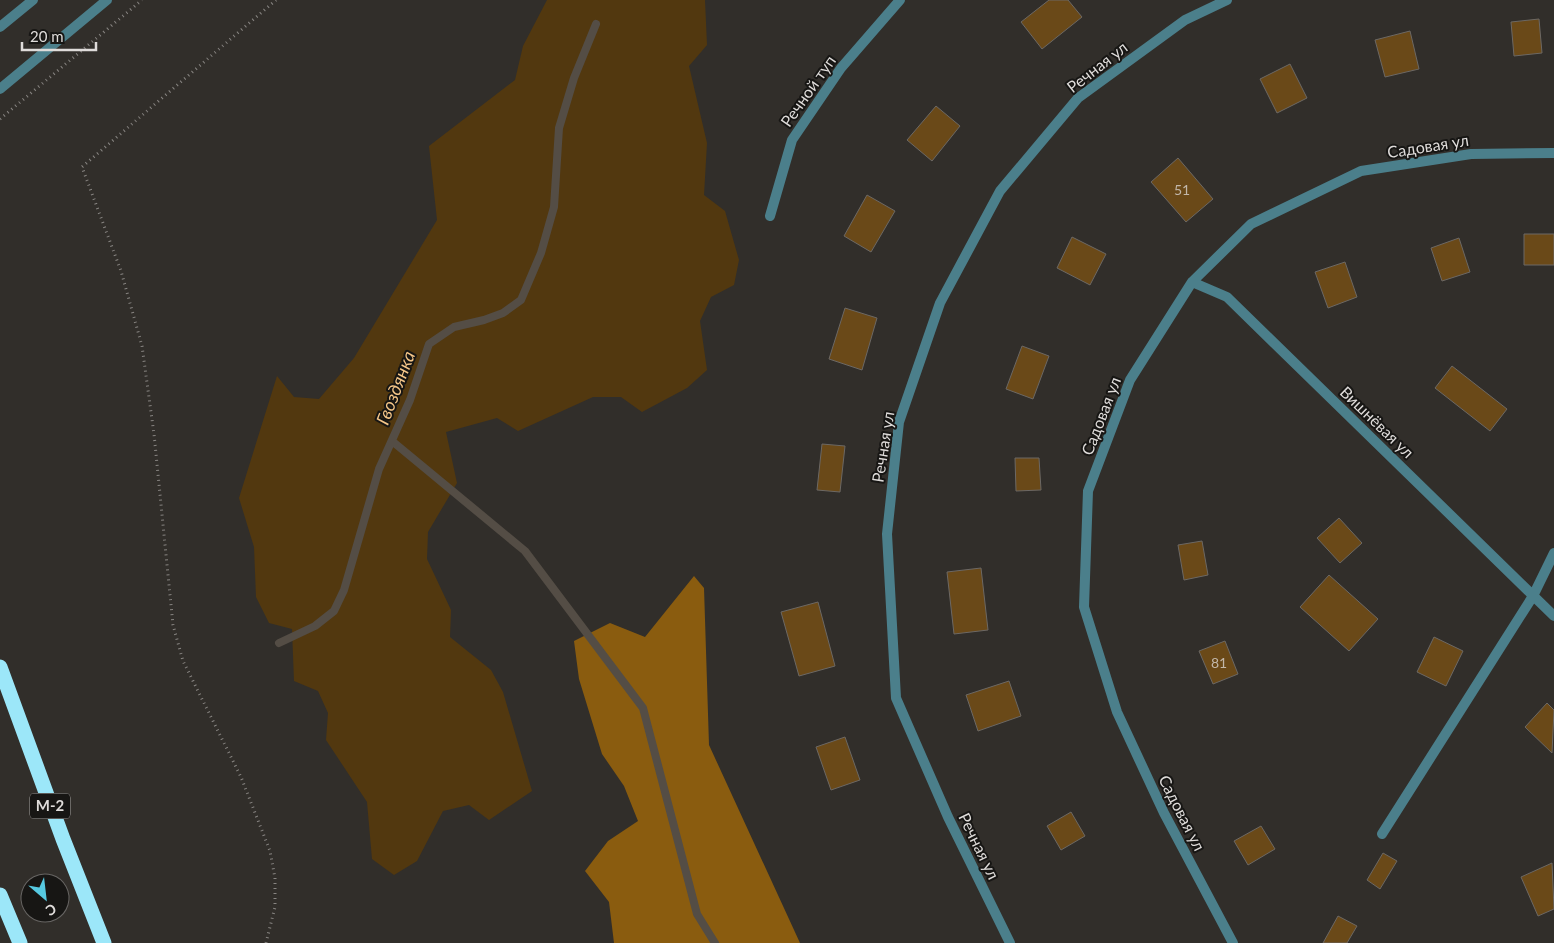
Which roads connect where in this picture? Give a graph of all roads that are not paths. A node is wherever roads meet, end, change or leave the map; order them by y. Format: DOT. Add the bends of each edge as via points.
graph roads {
  1 [pos="33,0"];
  2 [pos="107,0"];
  3 [pos="900,0"];
  4 [pos="1227,0"];
  5 [pos="0,27"];
  6 [pos="0,89"];
  7 [pos="1554,153"];
  8 [pos="770,216"];
  9 [pos="1192,282"];
  10 [pos="1554,552"];
  11 [pos="1533,596"];
  12 [pos="1554,616"];
  13 [pos="0,667"];
  14 [pos="1382,834"];
  15 [pos="0,895"];
  16 [pos="20,943"];
  17 [pos="104,943"];
  18 [pos="1010,943"];
  19 [pos="1233,943"];
  1 -- 5 [label="street"];
  2 -- 6 [label="street"];
  3 -- 8 [label="street, Речной туп" via="841,68 792,140"];
  4 -- 18 [label="street, Речная ул" via="1185,20 1078,98 1000,190 940,303 899,422 887,534 896,698 948,818"];
  7 -- 9 [label="street, Садовая ул" via="1471,154 1361,172 1251,224"];
  9 -- 11 [label="street, Вишнёвая ул" via="1227,297"];
  9 -- 19 [label="street, Садовая ул" via="1130,380 1088,491 1084,607 1117,712 1164,813"];
  10 -- 11 [label="street"];
  11 -- 12 [label="street, Вишнёвая ул"];
  11 -- 14 [label="street"];
  13 -- 17 [label="highway, М-2"];
  15 -- 16 [label="highway"];
}
